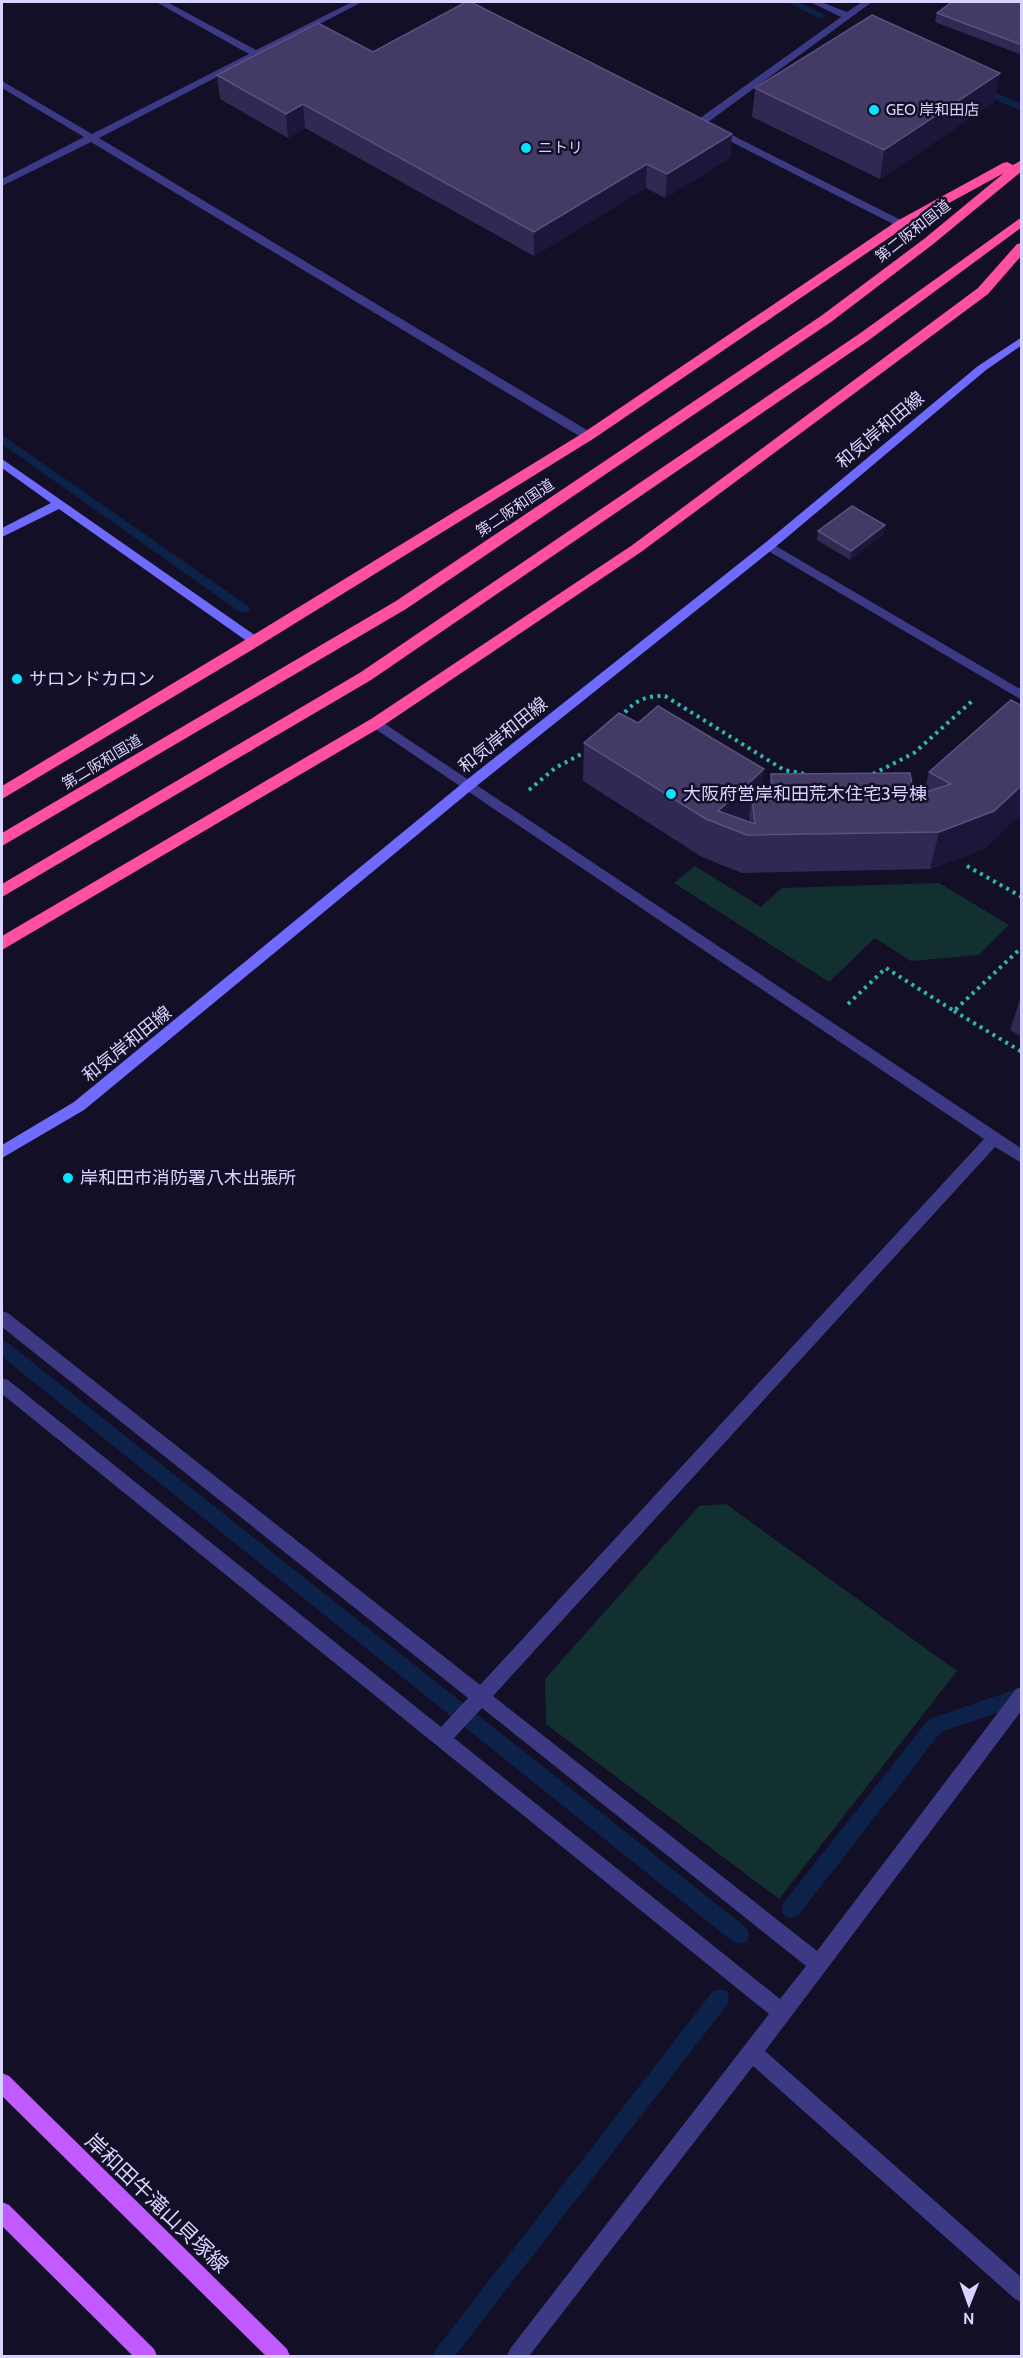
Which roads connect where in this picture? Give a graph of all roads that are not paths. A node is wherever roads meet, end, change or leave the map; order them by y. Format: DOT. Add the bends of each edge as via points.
graph roads {
  1 [pos="160,2"];
  2 [pos="358,2"];
  3 [pos="814,2"];
  4 [pos="867,2"];
  5 [pos="847,16"];
  6 [pos="256,54"];
  7 [pos="2,84"];
  8 [pos="690,117"];
  9 [pos="700,123"];
  10 [pos="92,137"];
  11 [pos="1022,158"];
  12 [pos="1022,164"];
  13 [pos="2,183"];
  14 [pos="1022,221"];
  15 [pos="901,224"];
  16 [pos="1022,247"];
  17 [pos="1022,340"];
  18 [pos="588,436"];
  19 [pos="2,464"];
  20 [pos="59,504"];
  21 [pos="2,532"];
  22 [pos="769,546"];
  23 [pos="255,641"];
  24 [pos="1022,696"];
  25 [pos="376,723"];
  26 [pos="469,785"];
  27 [pos="2,793"];
  28 [pos="2,840"];
  29 [pos="2,891"];
  30 [pos="2,944"];
  31 [pos="994,1138"];
  32 [pos="2,1152"];
  33 [pos="1022,1157"];
  34 [pos="2,1318"];
  35 [pos="2,1385"];
  36 [pos="1022,1695"];
  37 [pos="477,1701"];
  38 [pos="442,1739"];
  39 [pos="818,1964"];
  40 [pos="782,2013"];
  41 [pos="752,2052"];
  42 [pos="2,2083"];
  43 [pos="2,2212"];
  44 [pos="1022,2292"];
  45 [pos="147,2356"];
  46 [pos="280,2356"];
  47 [pos="517,2356"];
  1 -- 6 [label="street"];
  2 -- 6 [label="street"];
  3 -- 5 [label="street"];
  4 -- 5 [label="street"];
  5 -- 9 [label="street"];
  6 -- 10 [label="street"];
  7 -- 10 [label="street"];
  8 -- 9 [label="street"];
  9 -- 15 [label="street"];
  10 -- 13 [label="street"];
  10 -- 18 [label="street"];
  11 -- 15 [label="highway"];
  12 -- 28 [label="highway, 第二阪和国道" via="826,319 401,605"];
  14 -- 29 [label="highway" via="864,338 366,676"];
  15 -- 18 [label="highway"];
  16 -- 25 [label="highway" via="983,291 645,542"];
  17 -- 22 [label="main road, 和気岸和田線" via="982,368"];
  18 -- 23 [label="highway"];
  19 -- 20 [label="main road"];
  20 -- 21 [label="main road"];
  20 -- 23 [label="main road"];
  22 -- 24 [label="street"];
  22 -- 26 [label="main road, 和気岸和田線"];
  23 -- 27 [label="highway"];
  25 -- 26 [label="street"];
  25 -- 30 [label="highway"];
  26 -- 31 [label="street"];
  26 -- 32 [label="main road, 和気岸和田線" via="80,1106"];
  31 -- 33 [label="street"];
  31 -- 37 [label="street"];
  34 -- 37 [label="street"];
  35 -- 38 [label="street"];
  36 -- 39 [label="street"];
  37 -- 38 [label="street"];
  37 -- 39 [label="street"];
  38 -- 40 [label="street"];
  39 -- 40 [label="street"];
  40 -- 41 [label="street"];
  41 -- 44 [label="street"];
  41 -- 47 [label="street"];
  42 -- 46 [label="main road, 岸和田牛滝山貝塚線"];
  43 -- 45 [label="main road"];
}
